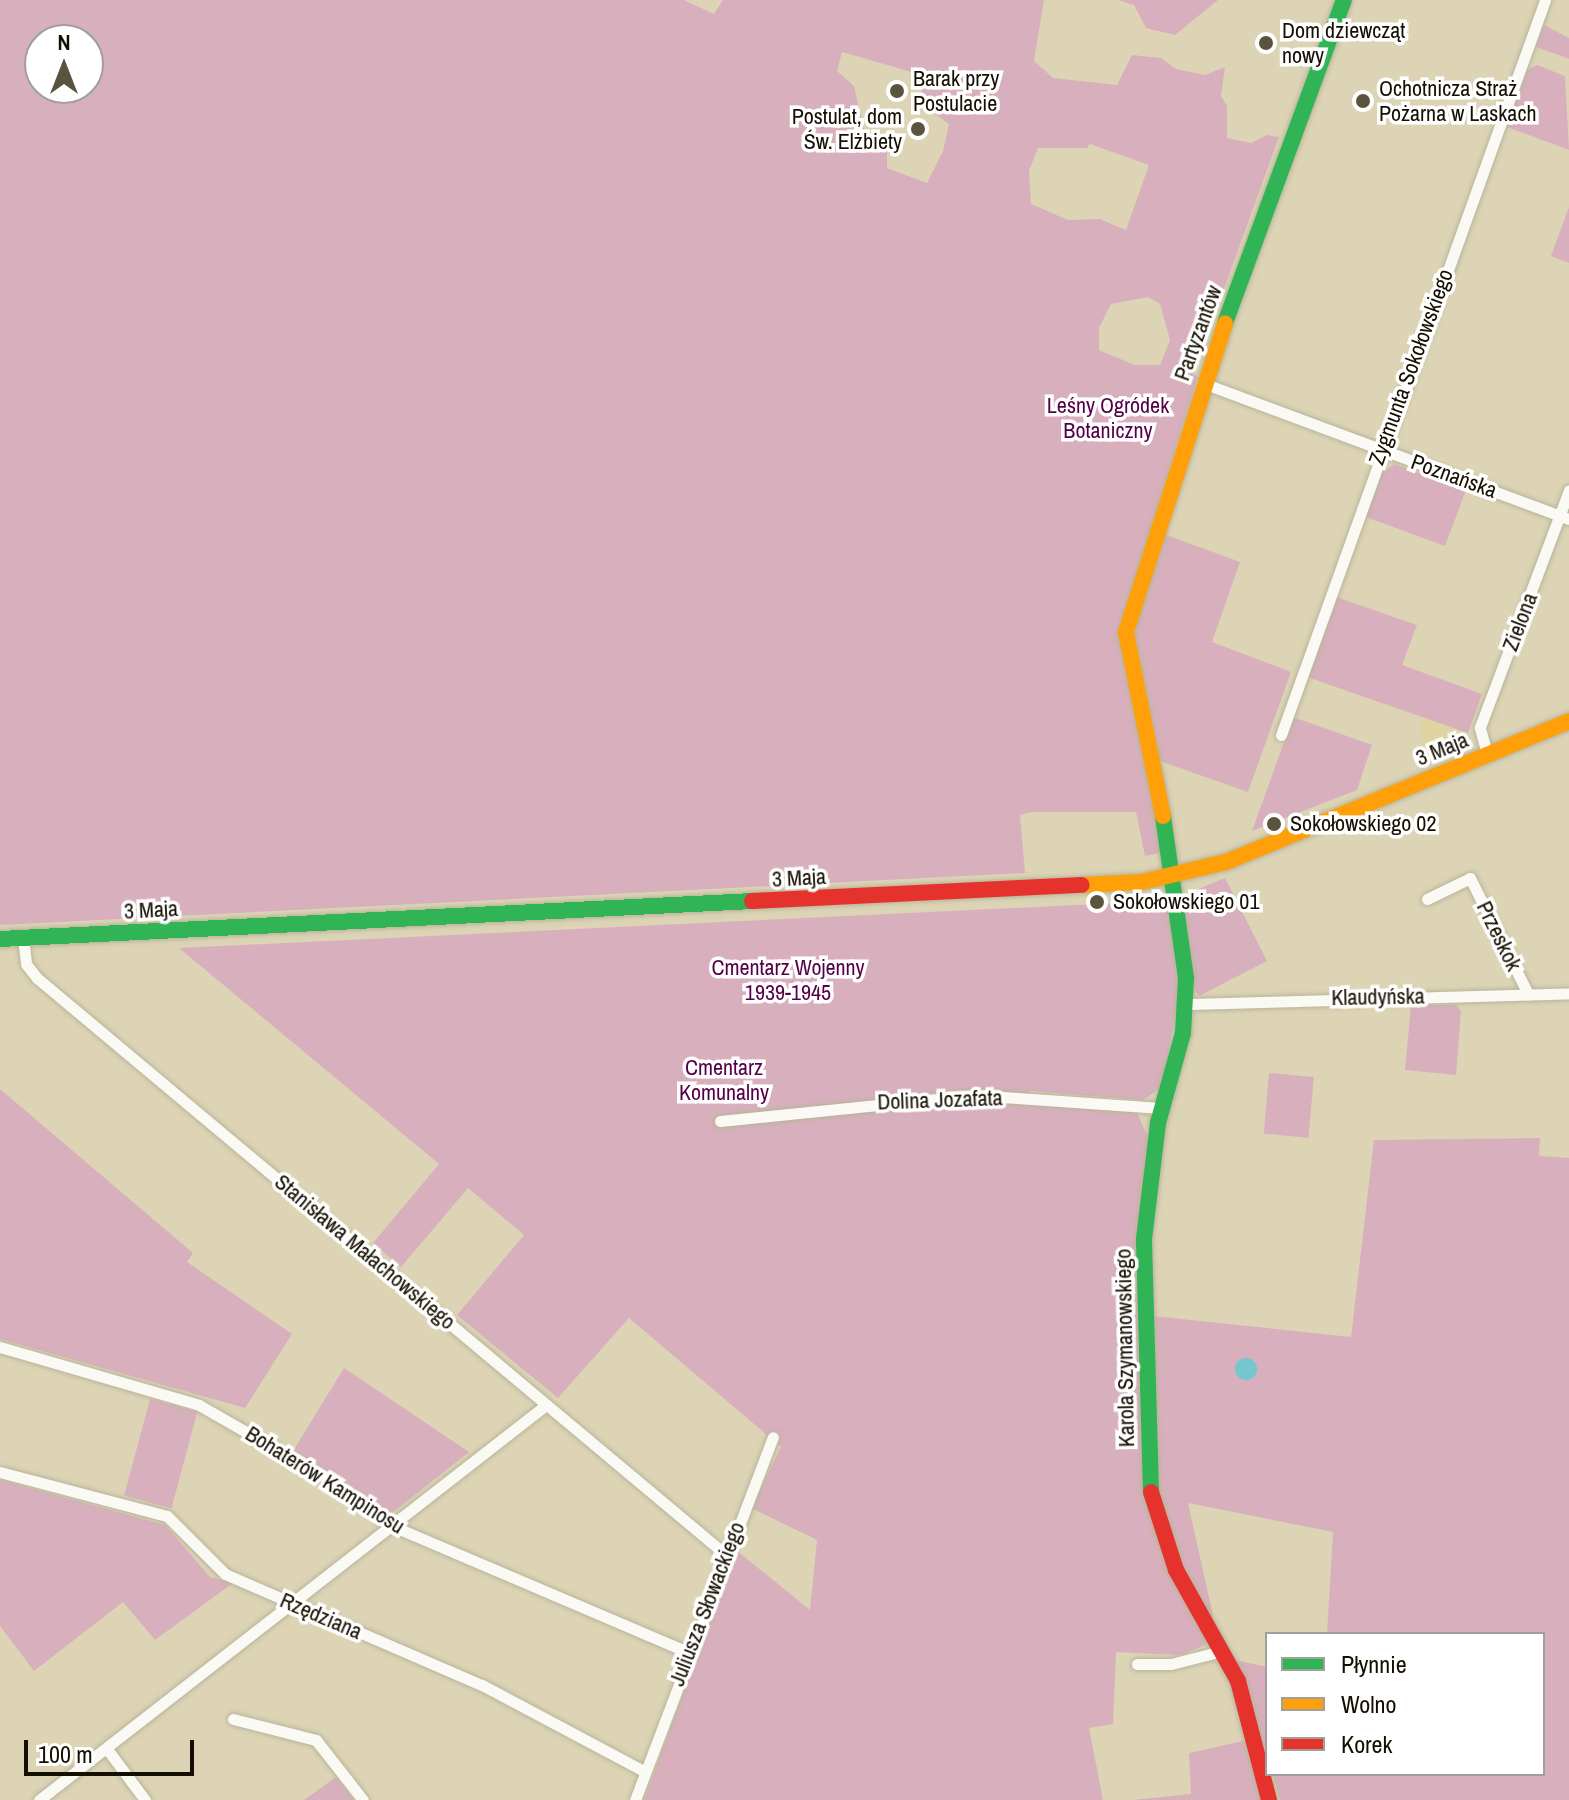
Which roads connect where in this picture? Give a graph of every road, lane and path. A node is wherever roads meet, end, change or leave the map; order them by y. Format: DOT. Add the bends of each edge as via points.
graph roads {
  1 [pos="1344,0"];
  2 [pos="1545,0"];
  3 [pos="1203,383"];
  4 [pos="1381,449"];
  5 [pos="1569,490"];
  6 [pos="1564,517"];
  7 [pos="1569,721"];
  8 [pos="1281,735"];
  9 [pos="1487,754"];
  10 [pos="1173,876"];
  11 [pos="1427,899"];
  12 [pos="23,938"];
  13 [pos="0,939"];
  14 [pos="1569,993"];
  15 [pos="1528,994"];
  16 [pos="1187,1004"];
  17 [pos="1161,1108"];
  18 [pos="720,1121"];
  19 [pos="0,1347"];
  20 [pos="546,1405"];
  21 [pos="773,1437"];
  22 [pos="0,1472"];
  23 [pos="390,1525"];
  24 [pos="726,1555"];
  25 [pos="295,1604"];
  26 [pos="1222,1651"];
  27 [pos="688,1652"];
  28 [pos="1137,1664"];
  29 [pos="233,1719"];
  30 [pos="107,1749"];
  31 [pos="644,1771"];
  32 [pos="39,1800"];
  33 [pos="145,1800"];
  34 [pos="363,1800"];
  35 [pos="635,1800"];
  36 [pos="1269,1800"];
  1 -- 3 [label="street, Partyzantów"];
  2 -- 4 [label="street, Zygmunta Sokołowskiego"];
  3 -- 4 [label="street, Poznańska"];
  3 -- 10 [label="street, Partyzantów" via="1126,632"];
  4 -- 6 [label="street, Poznańska"];
  4 -- 8 [label="street, Zygmunta Sokołowskiego"];
  5 -- 6 [label="street, Zielona"];
  6 -- 9 [label="street, Zielona" via="1480,727"];
  7 -- 9 [label="street, 3 Maja"];
  9 -- 10 [label="street, 3 Maja" via="1226,862"];
  10 -- 12 [label="street, 3 Maja" via="1025,891"];
  10 -- 16 [label="street, Karola Szymanowskiego"];
  11 -- 15 [label="street, Przeskok" via="1470,878"];
  12 -- 13 [label="street, 3 Maja"];
  12 -- 20 [label="street, Stanisława Małachowskiego" via="26,964 37,978"];
  14 -- 15 [label="street, Klaudyńska"];
  15 -- 16 [label="street, Klaudyńska"];
  16 -- 17 [label="street, Karola Szymanowskiego"];
  17 -- 18 [label="street, Dolina Jozafata" via="974,1095"];
  17 -- 26 [label="street, Karola Szymanowskiego" via="1144,1239 1150,1486 1176,1570"];
  19 -- 23 [label="street, Bohaterów Kampinosu" via="199,1405 331,1481"];
  20 -- 23 [label="street"];
  20 -- 24 [label="street, Stanisława Małachowskiego"];
  21 -- 24 [label="street, Juliusza Słowackiego"];
  22 -- 25 [label="street, Rzędziana" via="167,1516 225,1574"];
  23 -- 25 [label="street"];
  23 -- 27 [label="street, Bohaterów Kampinosu"];
  24 -- 27 [label="street, Juliusza Słowackiego"];
  25 -- 30 [label="street"];
  25 -- 31 [label="street, Rzędziana" via="482,1685"];
  26 -- 28 [label="street" via="1180,1663"];
  26 -- 36 [label="street, Karola Szymanowskiego" via="1238,1681"];
  27 -- 31 [label="street, Juliusza Słowackiego"];
  29 -- 34 [label="street" via="316,1740"];
  30 -- 32 [label="street"];
  30 -- 33 [label="street"];
  31 -- 35 [label="street, Juliusza Słowackiego"];
}
